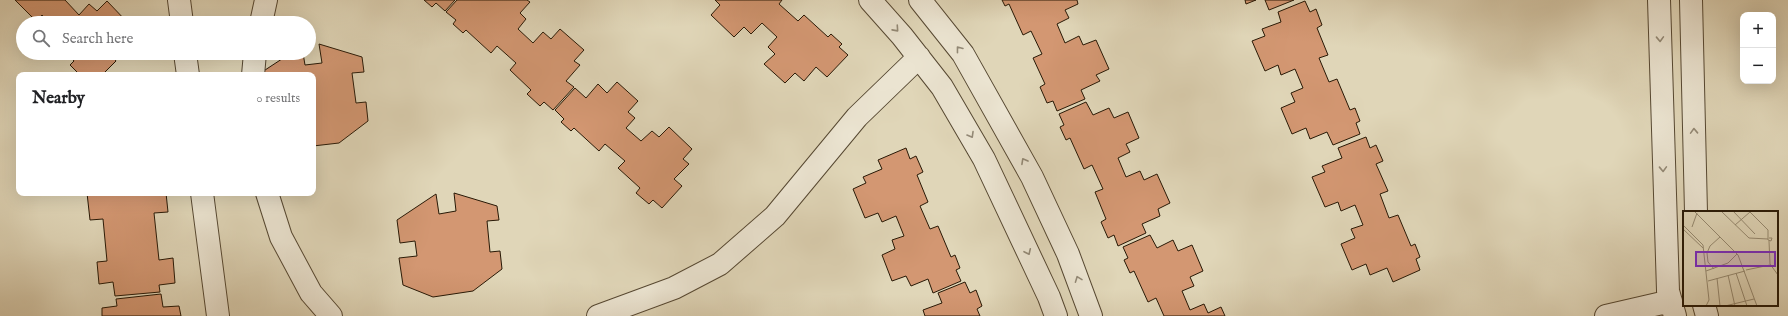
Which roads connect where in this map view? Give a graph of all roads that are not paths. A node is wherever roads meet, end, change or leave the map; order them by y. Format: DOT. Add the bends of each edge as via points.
graph roads {
  1 [pos="179,0"];
  2 [pos="266,0"];
  3 [pos="870,0"];
  4 [pos="920,0"];
  5 [pos="1659,0"];
  6 [pos="1691,0"];
  7 [pos="181,16"];
  8 [pos="263,16"];
  9 [pos="919,57"];
  10 [pos="186,60"];
  11 [pos="254,60"];
  12 [pos="188,72"];
  13 [pos="253,72"];
  14 [pos="202,196"];
  15 [pos="268,196"];
  16 [pos="1696,211"];
  17 [pos="1704,306"];
  18 [pos="1673,309"];
  19 [pos="218,316"];
  20 [pos="331,316"];
  21 [pos="598,316"];
  22 [pos="1056,316"];
  23 [pos="1091,316"];
  24 [pos="1606,316"];
  25 [pos="1707,316"];
  1 -- 7 [label="street"];
  2 -- 8 [label="street"];
  3 -- 9 [label="street, one-way"];
  23 -- 4 [label="street, one-way" via="1068,254 1032,177 963,54"];
  5 -- 18 [label="street, one-way" via="1668,291"];
  16 -- 6 [label="street, one-way"];
  9 -- 21 [label="street" via="857,117 776,216 720,264 674,288"];
  9 -- 22 [label="street, one-way" via="942,87 984,159"];
  10 -- 12 [label="street"];
  11 -- 13 [label="street"];
  14 -- 19 [label="street"];
  15 -- 20 [label="street" via="284,244 311,293"];
  17 -- 25 [label="street"];
  18 -- 24 [label="street"];
}
